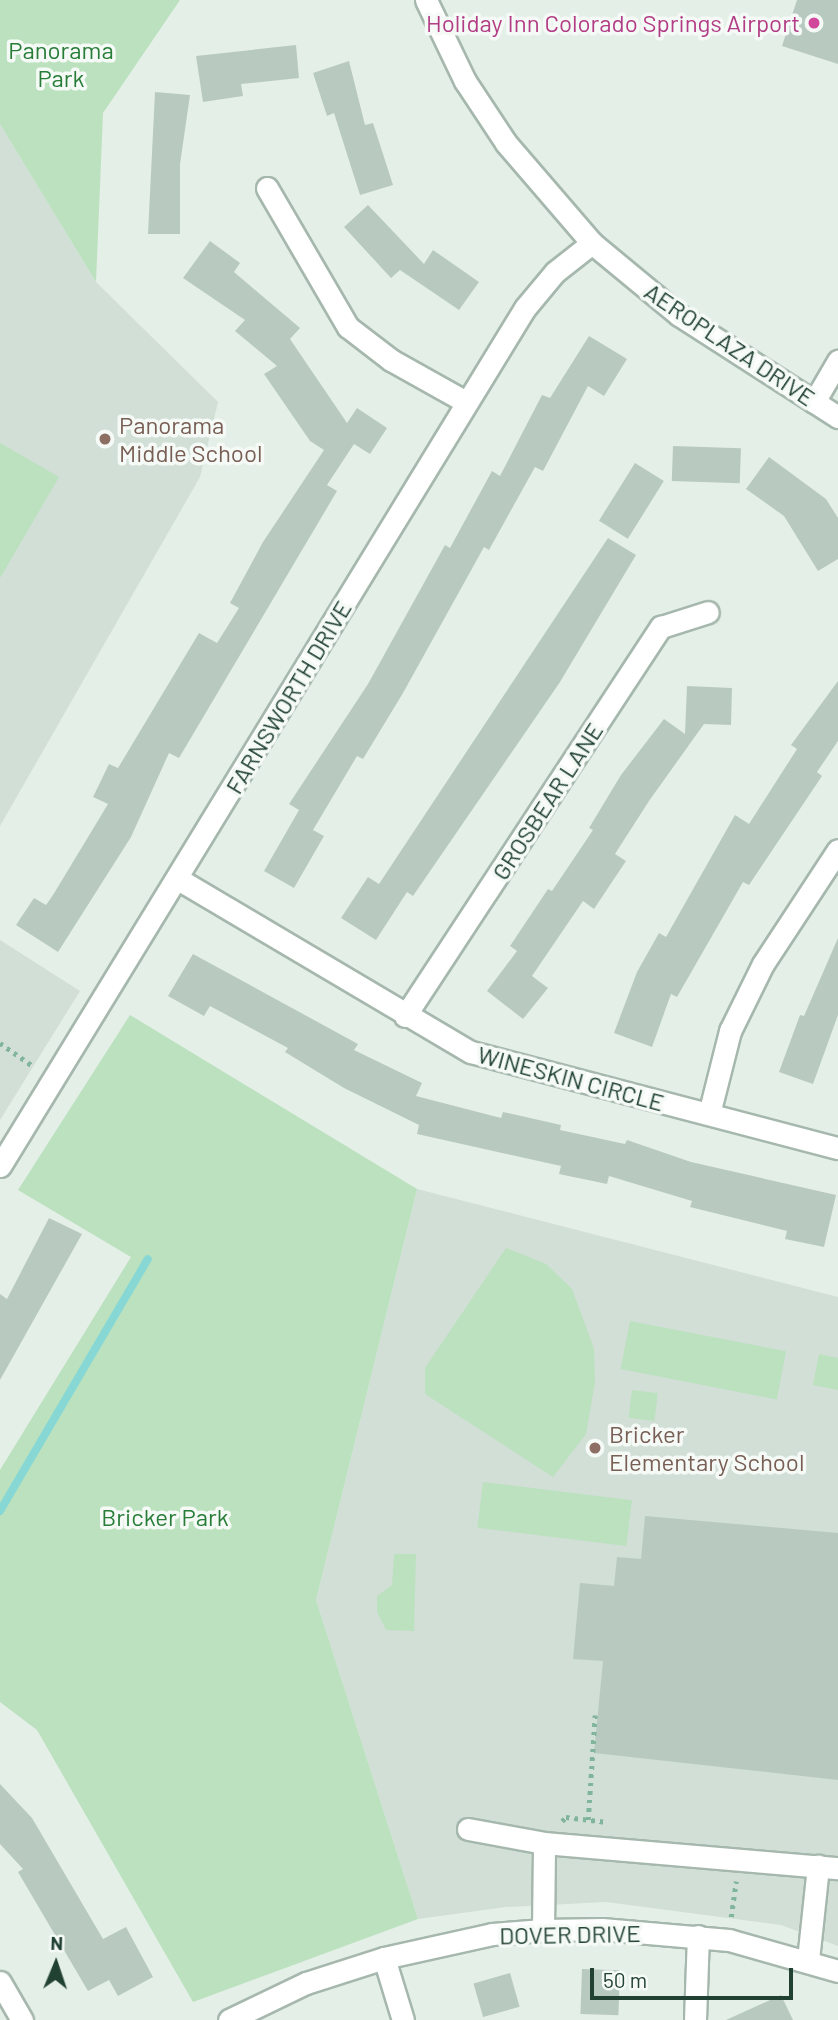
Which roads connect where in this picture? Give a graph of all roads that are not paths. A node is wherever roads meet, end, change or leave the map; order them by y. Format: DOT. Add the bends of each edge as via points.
graph roads {
  1 [pos="426,0"];
  2 [pos="267,188"];
  3 [pos="592,243"];
  4 [pos="838,361"];
  5 [pos="466,402"];
  6 [pos="814,402"];
  7 [pos="838,418"];
  8 [pos="708,612"];
  9 [pos="838,850"];
  10 [pos="178,879"];
  11 [pos="405,1016"];
  12 [pos="709,1114"];
  13 [pos="838,1148"];
  14 [pos="0,1166"];
  15 [pos="468,1829"];
  16 [pos="544,1843"];
  17 [pos="828,1867"];
  18 [pos="543,1930"];
  19 [pos="698,1936"];
  20 [pos="384,1958"];
  21 [pos="808,1960"];
  22 [pos="838,1971"];
  23 [pos="0,1982"];
  24 [pos="22,2020"];
  25 [pos="229,2020"];
  26 [pos="402,2020"];
  27 [pos="695,2020"];
  1 -- 3 [label="street, AEROPLAZA DRIVE" via="465,81 506,143"];
  2 -- 5 [label="street" via="348,327 391,360"];
  3 -- 5 [label="street, FARNSWORTH DRIVE" via="555,272 525,308"];
  3 -- 6 [label="street, AEROPLAZA DRIVE" via="679,315"];
  4 -- 6 [label="street"];
  5 -- 10 [label="street, FARNSWORTH DRIVE"];
  6 -- 7 [label="street, AEROPLAZA DRIVE"];
  8 -- 11 [label="street, GROSBEAR LANE" via="661,627"];
  9 -- 12 [label="street" via="763,964 730,1031"];
  10 -- 11 [label="street, WINESKIN CIRCLE"];
  10 -- 14 [label="street, FARNSWORTH DRIVE"];
  11 -- 12 [label="street, WINESKIN CIRCLE" via="471,1052"];
  12 -- 13 [label="street, WINESKIN CIRCLE"];
  15 -- 16 [label="street"];
  16 -- 17 [label="street"];
  16 -- 18 [label="street"];
  17 -- 21 [label="street"];
  18 -- 19 [label="street, DOVER DRIVE"];
  18 -- 20 [label="street, DOVER DRIVE" via="492,1934"];
  19 -- 21 [label="street, DOVER DRIVE"];
  19 -- 27 [label="street"];
  20 -- 25 [label="street, DOVER DRIVE" via="306,1983"];
  20 -- 26 [label="street"];
  21 -- 22 [label="street, DOVER DRIVE"];
  23 -- 24 [label="street"];
}
